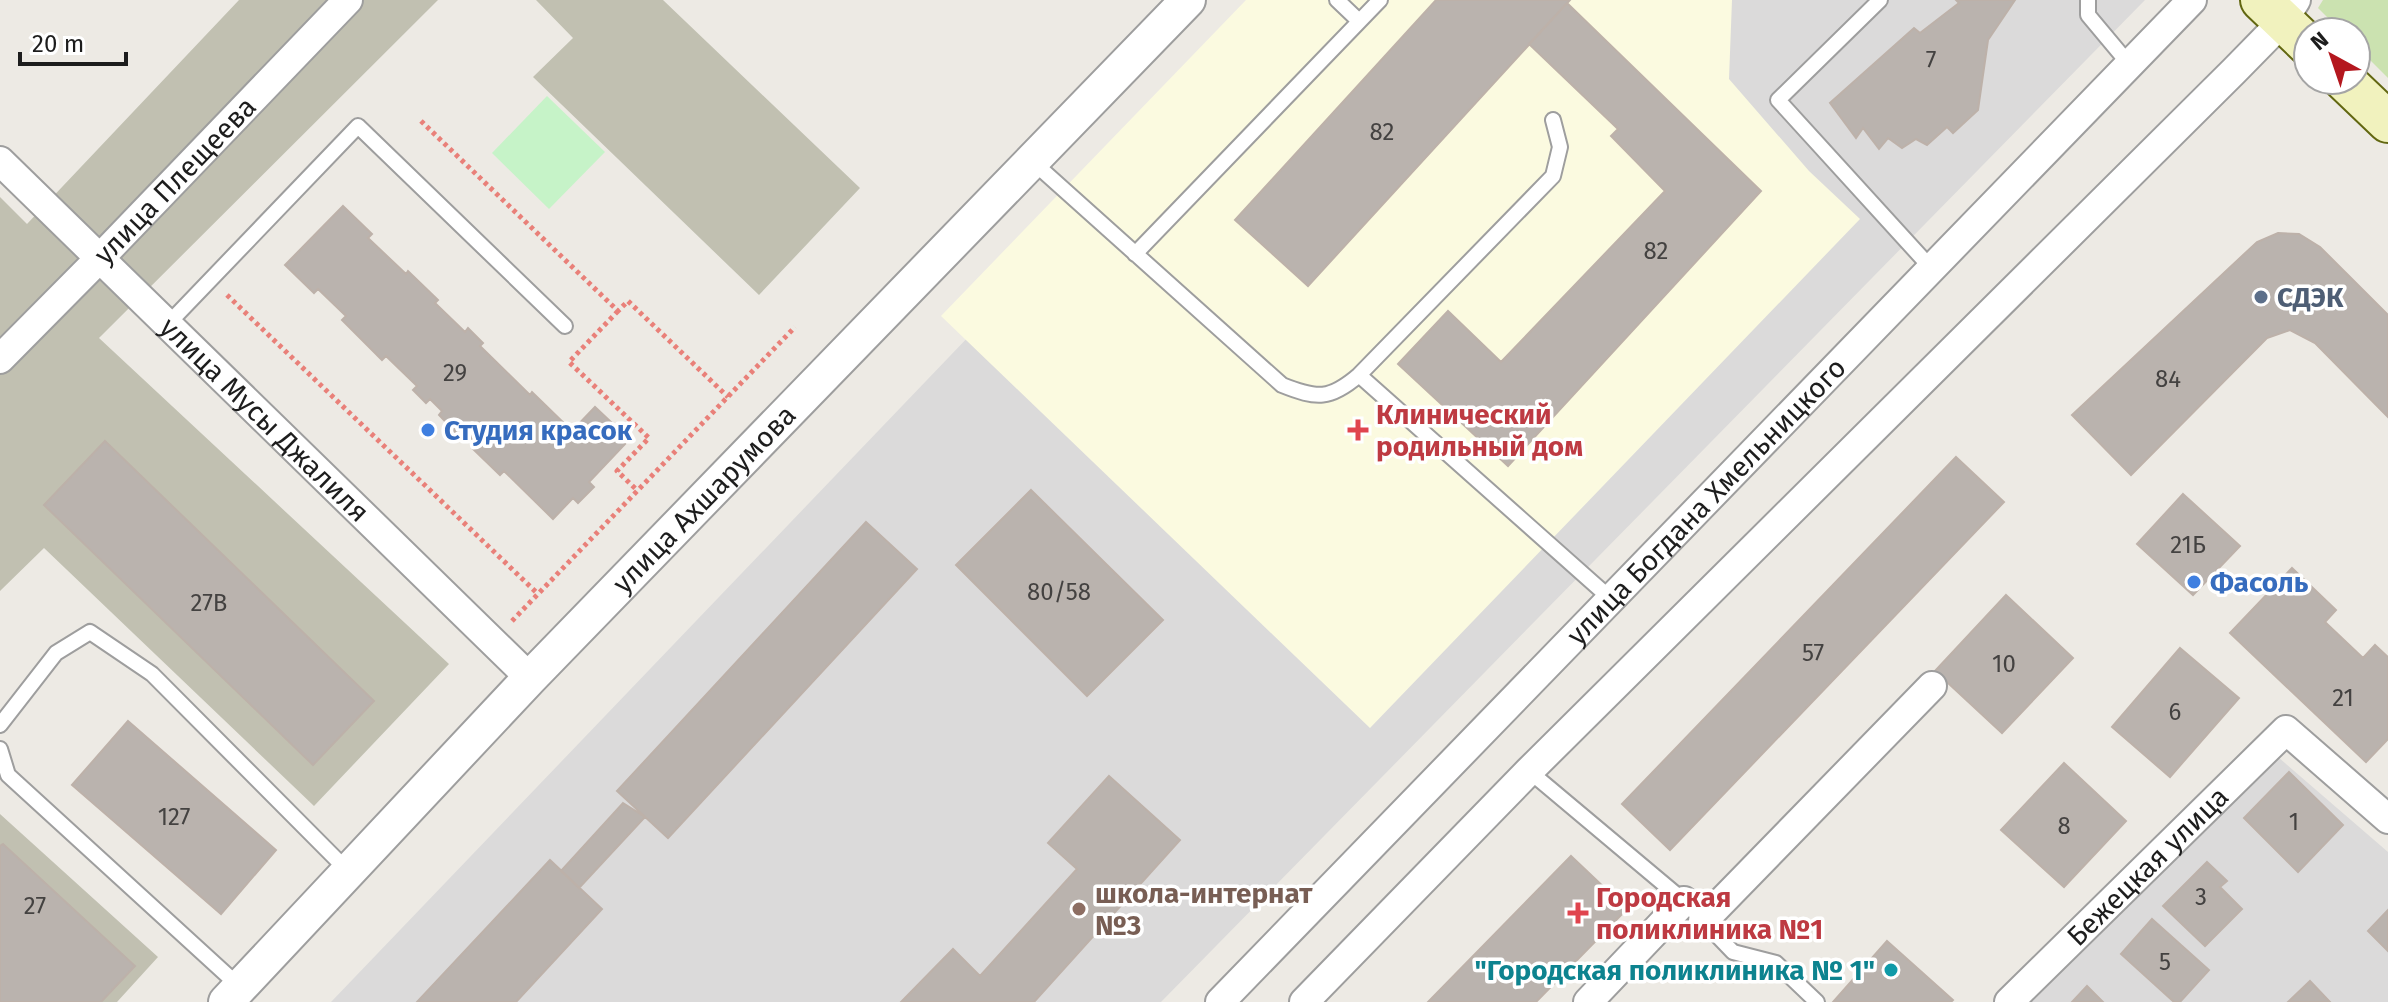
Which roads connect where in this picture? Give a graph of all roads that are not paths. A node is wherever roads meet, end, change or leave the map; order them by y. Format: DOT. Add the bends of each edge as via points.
graph roads {
  1 [pos="348,0"];
  2 [pos="1188,0"];
  3 [pos="1337,0"];
  4 [pos="1380,0"];
  5 [pos="1880,0"];
  6 [pos="2088,0"];
  7 [pos="2192,0"];
  8 [pos="2287,17"];
  9 [pos="1359,21"];
  10 [pos="2129,64"];
  11 [pos="2361,96"];
  12 [pos="1553,120"];
  13 [pos="2388,122"];
  14 [pos="0,161"];
  15 [pos="1032,161"];
  16 [pos="1135,254"];
  17 [pos="99,259"];
  18 [pos="1932,269"];
  19 [pos="167,325"];
  20 [pos="565,326"];
  21 [pos="0,359"];
  22 [pos="1359,375"];
  23 [pos="1611,599"];
  24 [pos="530,678"];
  25 [pos="1932,686"];
  26 [pos="0,725"];
  27 [pos="0,749"];
  28 [pos="1529,771"];
  29 [pos="4,780"];
  30 [pos="2388,819"];
  31 [pos="349,872"];
  32 [pos="1694,911"];
  33 [pos="233,995"];
  34 [pos="1220,1002"];
  35 [pos="1304,1002"];
  36 [pos="1588,1002"];
  37 [pos="1817,1002"];
  38 [pos="2009,1002"];
  1 -- 17 [label="street, улица Плещеева"];
  2 -- 15 [label="street, улица Ахшарумова"];
  3 -- 9 [label="lane"];
  4 -- 9 [label="lane"];
  5 -- 18 [label="lane" via="1778,100"];
  6 -- 10 [label="lane" via="2088,15"];
  7 -- 10 [label="street, улица Богдана Хмельницкого"];
  8 -- 28 [label="street"];
  9 -- 16 [label="lane"];
  10 -- 18 [label="street, улица Богдана Хмельницкого"];
  11 -- 13 [label="main road"];
  12 -- 22 [label="lane" via="1560,147 1553,176"];
  14 -- 17 [label="street, улица Мусы Джалиля"];
  15 -- 16 [label="lane"];
  15 -- 24 [label="street, улица Ахшарумова"];
  16 -- 22 [label="lane" via="1282,385 1306,395 1324,395"];
  17 -- 19 [label="street, улица Мусы Джалиля"];
  17 -- 21 [label="street, улица Плещеева"];
  18 -- 23 [label="street, улица Богдана Хмельницкого"];
  19 -- 20 [label="lane" via="358,126"];
  19 -- 24 [label="street, улица Мусы Джалиля"];
  22 -- 23 [label="lane"];
  23 -- 34 [label="street, улица Богдана Хмельницкого"];
  24 -- 31 [label="street, улица Ахшарумова"];
  25 -- 32 [label="street"];
  26 -- 31 [label="lane" via="56,653 90,632 152,674"];
  27 -- 29 [label="lane"];
  28 -- 32 [label="lane"];
  28 -- 35 [label="street"];
  29 -- 33 [label="lane"];
  30 -- 38 [label="street, Бежецкая улица" via="2286,730"];
  31 -- 33 [label="street, улица Ахшарумова"];
  32 -- 36 [label="street"];
  32 -- 37 [label="lane" via="1733,952 1776,963"];
}
